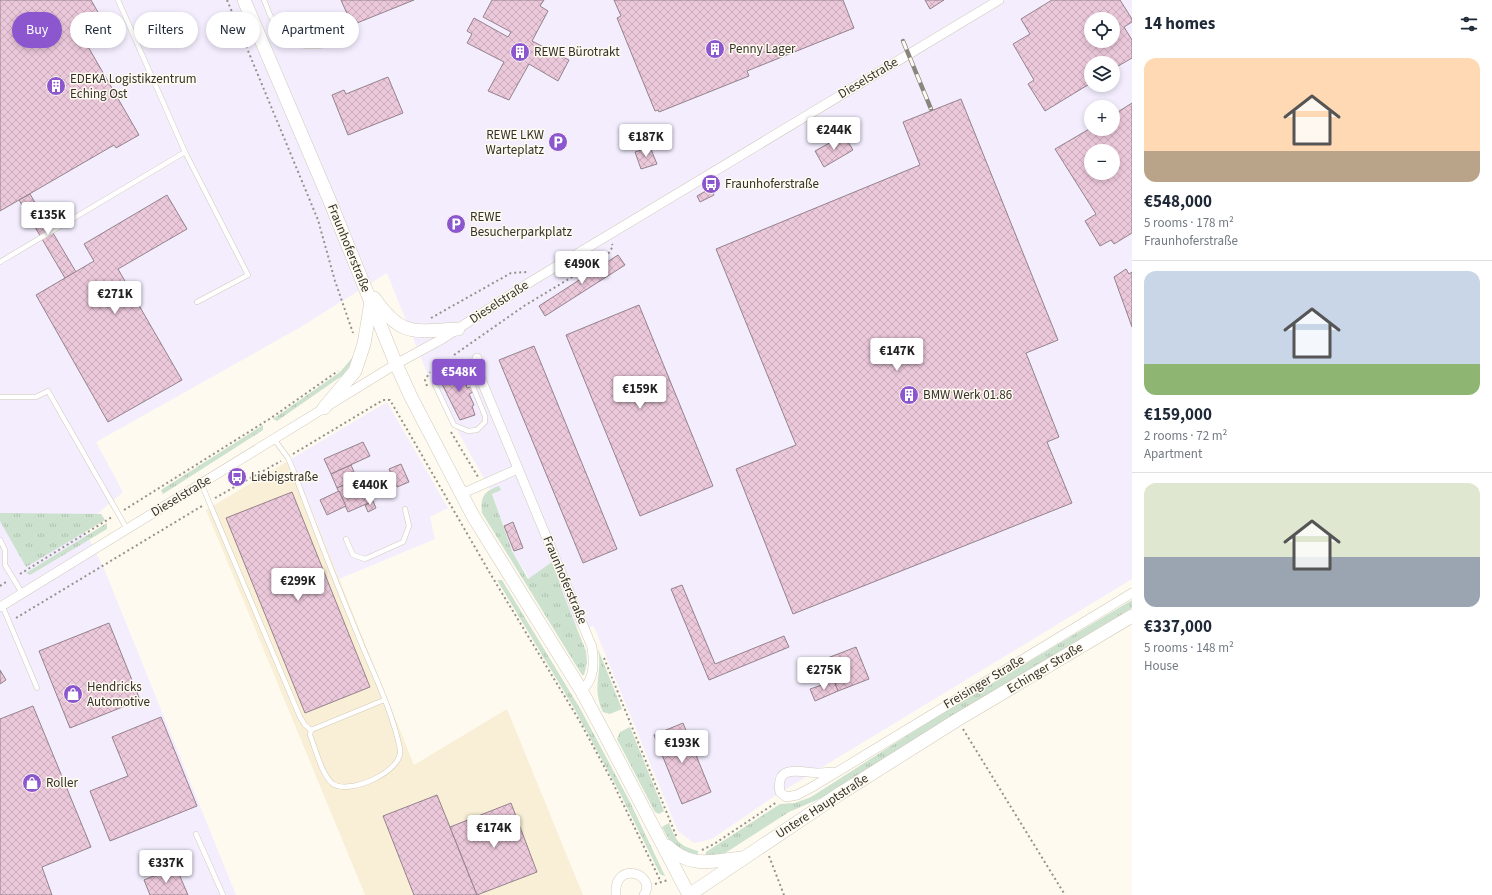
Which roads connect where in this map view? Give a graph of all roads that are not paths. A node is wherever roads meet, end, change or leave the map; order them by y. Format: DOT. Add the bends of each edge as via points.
graph roads {
  1 [pos="118,0"];
  2 [pos="244,0"];
  3 [pos="264,0"];
  4 [pos="999,0"];
  5 [pos="269,12"];
  6 [pos="185,152"];
  7 [pos="0,262"];
  8 [pos="363,283"];
  9 [pos="197,302"];
  10 [pos="371,302"];
  11 [pos="458,329"];
  12 [pos="477,358"];
  13 [pos="396,364"];
  14 [pos="0,397"];
  15 [pos="324,408"];
  16 [pos="477,430"];
  17 [pos="274,439"];
  18 [pos="518,469"];
  19 [pos="201,483"];
  20 [pos="461,494"];
  21 [pos="405,509"];
  22 [pos="127,529"];
  23 [pos="346,539"];
  24 [pos="0,540"];
  25 [pos="0,562"];
  26 [pos="5,565"];
  27 [pos="22,593"];
  28 [pos="1132,593"];
  29 [pos="1,606"];
  30 [pos="1132,616"];
  31 [pos="37,688"];
  32 [pos="581,690"];
  33 [pos="384,700"];
  34 [pos="957,720"];
  35 [pos="311,730"];
  36 [pos="836,772"];
  37 [pos="196,834"];
  38 [pos="661,841"];
  39 [pos="744,857"];
  40 [pos="645,891"];
  41 [pos="223,895"];
  42 [pos="616,895"];
  43 [pos="689,895"];
  1 -- 6 [label="lane"];
  2 -- 8 [label="main road, Fraunhoferstraße"];
  3 -- 5 [label="lane"];
  4 -- 11 [label="street, Dieselstraße" via="532,281"];
  6 -- 7 [label="lane"];
  6 -- 9 [label="lane" via="248,275"];
  8 -- 10 [label="main road, Fraunhoferstraße"];
  8 -- 11 [label="main road" via="396,324 408,330 416,332"];
  10 -- 13 [label="main road, Fraunhoferstraße"];
  10 -- 15 [label="main road" via="364,344 355,371"];
  11 -- 13 [label="street, Dieselstraße"];
  12 -- 18 [label="street, Fraunhoferstraße" via="478,372"];
  13 -- 15 [label="street, Dieselstraße"];
  13 -- 20 [label="main road, Fraunhoferstraße"];
  14 -- 22 [label="lane" via="36,397 48,391"];
  15 -- 17 [label="street, Dieselstraße"];
  16 -- 16 [label="lane" via="485,422 485,416 465,367 459,363 451,364 438,372 435,385 454,425 468,431"];
  17 -- 19 [label="street, Dieselstraße"];
  17 -- 33 [label="lane" via="288,458 331,572"];
  18 -- 20 [label="street"];
  18 -- 32 [label="street, Fraunhoferstraße" via="592,647 593,670 587,686"];
  19 -- 22 [label="street, Dieselstraße"];
  19 -- 35 [label="lane" via="300,717"];
  20 -- 32 [label="main road, Fraunhoferstraße"];
  21 -- 23 [label="lane" via="409,526 403,542 365,559 353,555"];
  22 -- 27 [label="street, Dieselstraße"];
  24 -- 26 [label="lane" via="5,550"];
  25 -- 26 [label="lane"];
  26 -- 27 [label="lane"];
  27 -- 29 [label="street, Dieselstraße"];
  28 -- 36 [label="street, Freisinger Straße"];
  29 -- 31 [label="lane"];
  30 -- 34 [label="main road, Echinger Straße"];
  32 -- 38 [label="main road, Fraunhoferstraße"];
  33 -- 35 [label="lane"];
  33 -- 35 [label="lane" via="400,752 396,764 359,786 334,784 326,776 310,735"];
  34 -- 39 [label="main road, Untere Hauptstraße"];
  36 -- 36 [label="street, Freisinger Straße" via="797,795 786,797 780,792 778,783 783,775 791,771"];
  37 -- 41 [label="lane"];
  38 -- 39 [label="main road" via="686,860 701,855"];
  38 -- 43 [label="main road, Fraunhoferstraße"];
  39 -- 43 [label="main road, Untere Hauptstraße"];
  40 -- 42 [label="street" via="645,881 639,875 631,873 623,875 618,881"];
}
